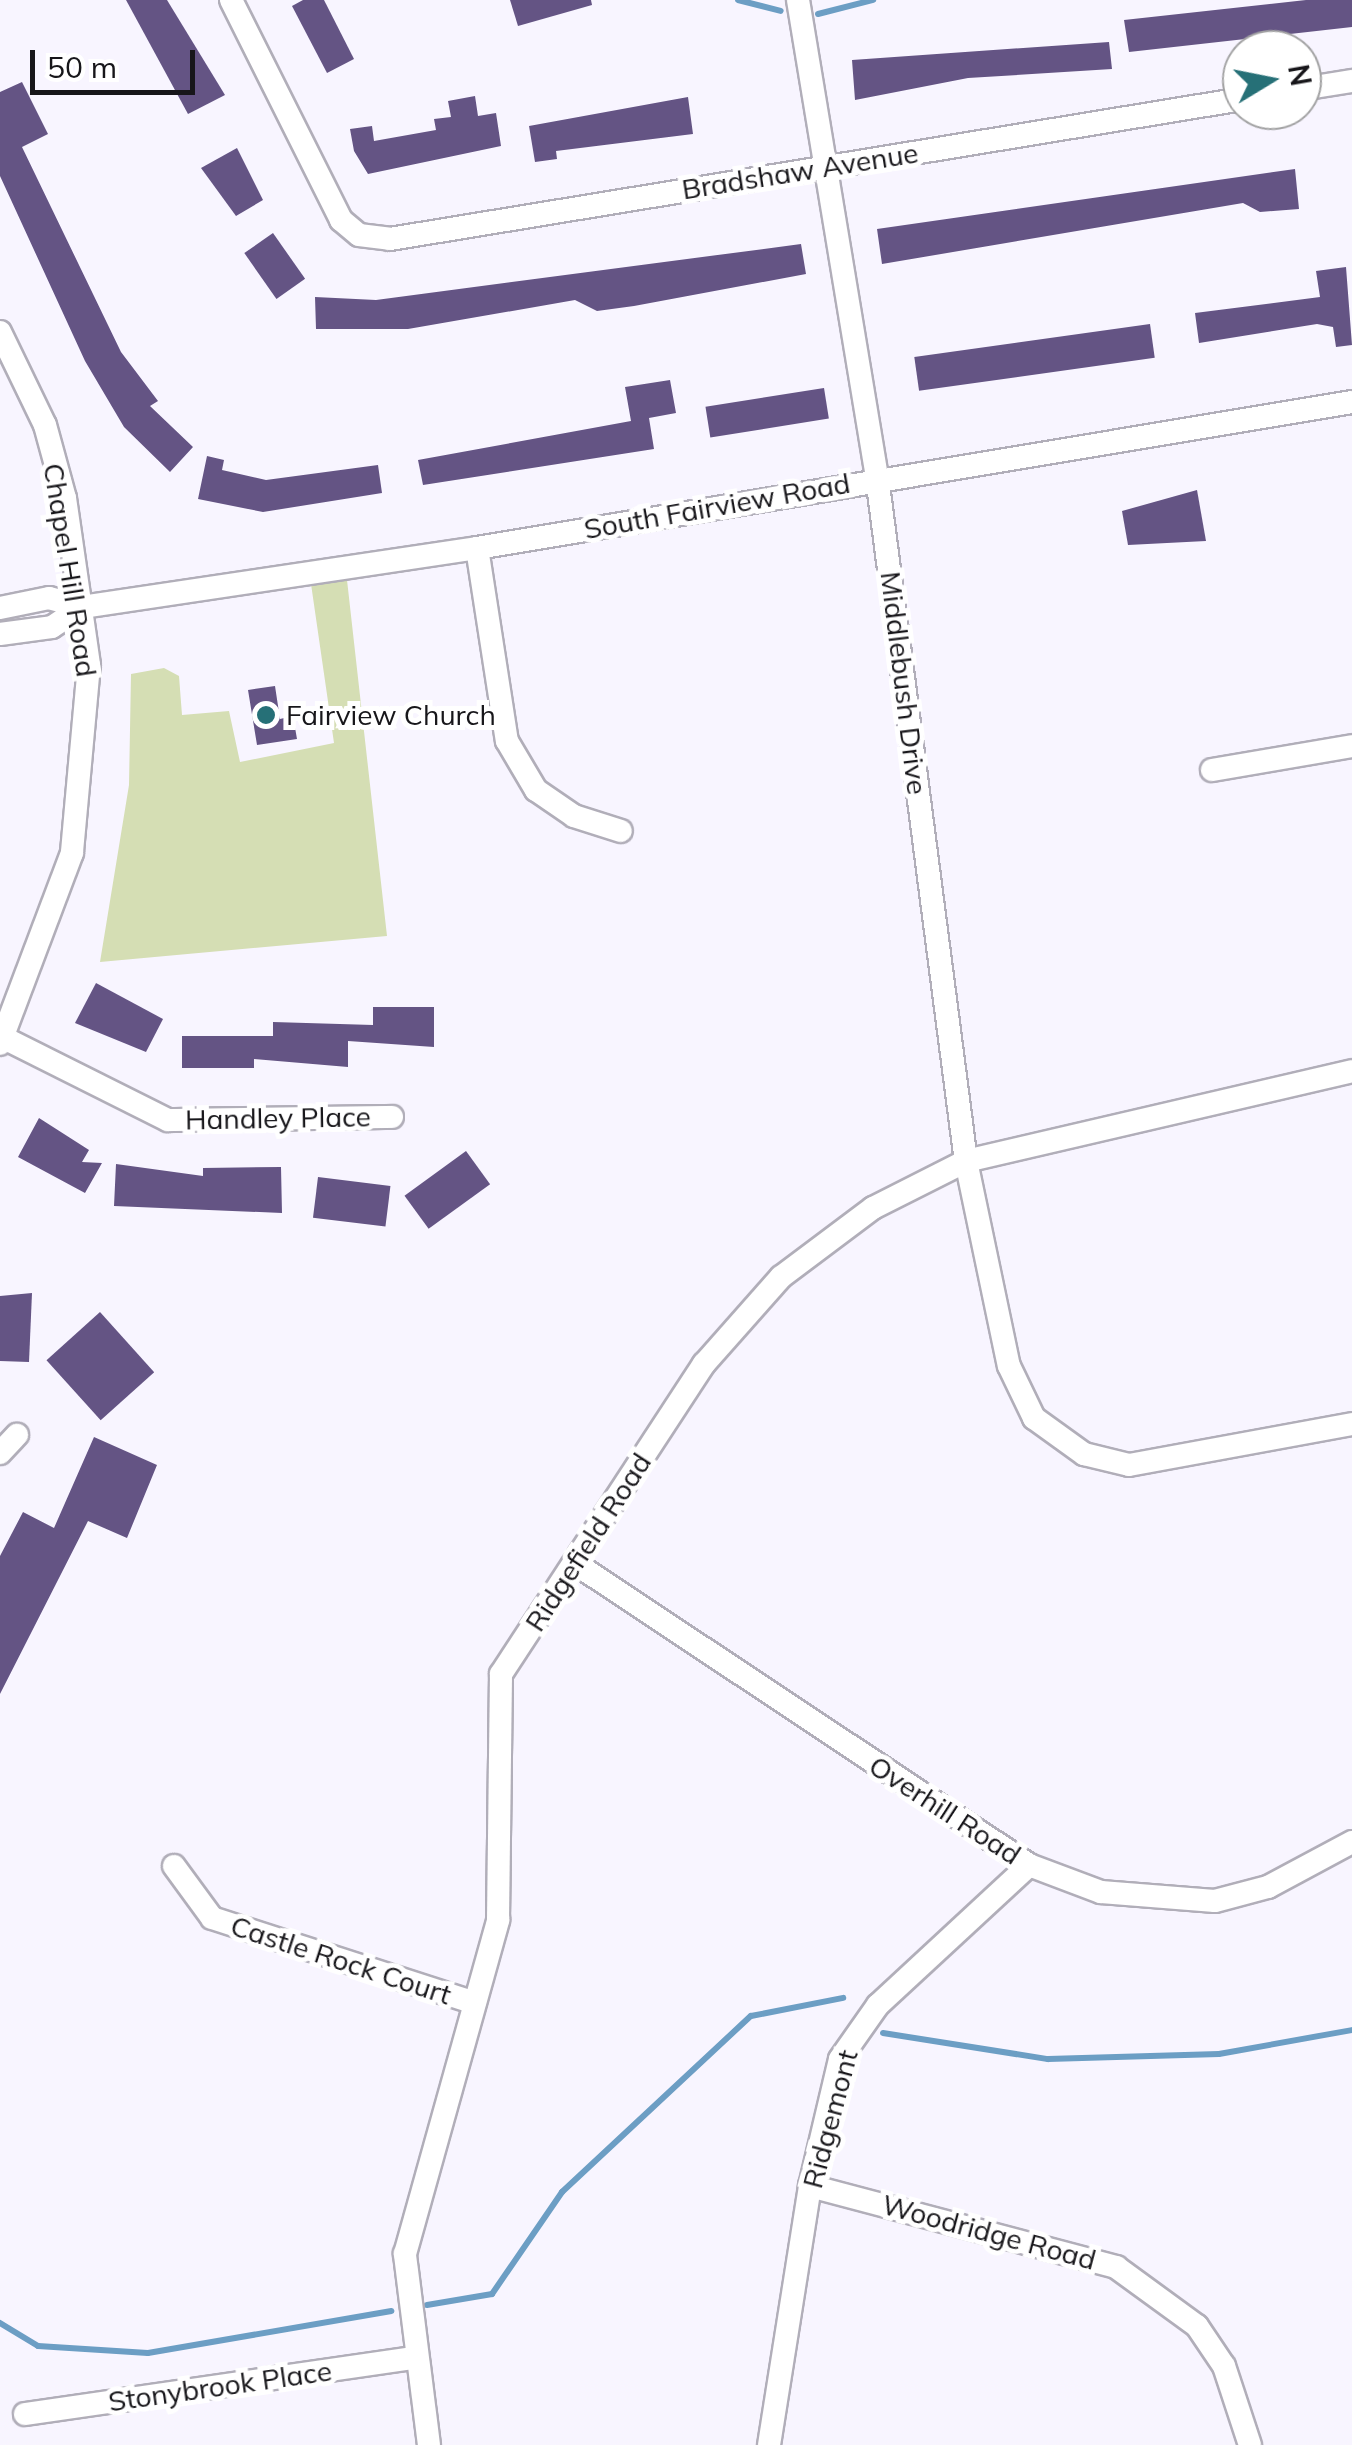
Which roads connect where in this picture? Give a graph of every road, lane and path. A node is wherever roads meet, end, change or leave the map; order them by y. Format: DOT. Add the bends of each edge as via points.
graph roads {
  1 [pos="232,0"];
  2 [pos="798,0"];
  3 [pos="1352,81"];
  4 [pos="1322,86"];
  5 [pos="1222,102"];
  6 [pos="825,168"];
  7 [pos="0,332"];
  8 [pos="1352,402"];
  9 [pos="877,477"];
  10 [pos="477,548"];
  11 [pos="82,607"];
  12 [pos="0,608"];
  13 [pos="0,634"];
  14 [pos="1352,746"];
  15 [pos="1212,770"];
  16 [pos="621,831"];
  17 [pos="2,1041"];
  18 [pos="1352,1071"];
  19 [pos="392,1117"];
  20 [pos="966,1161"];
  21 [pos="1352,1424"];
  22 [pos="16,1435"];
  23 [pos="0,1453"];
  24 [pos="576,1564"];
  25 [pos="1352,1842"];
  26 [pos="1030,1865"];
  27 [pos="174,1866"];
  28 [pos="476,2003"];
  29 [pos="810,2186"];
  30 [pos="416,2358"];
  31 [pos="25,2414"];
  32 [pos="430,2445"];
  33 [pos="769,2445"];
  34 [pos="1250,2445"];
  1 -- 6 [label="street, Bradshaw Avenue" via="341,220 359,235 390,239"];
  2 -- 6 [label="street, Middlebush Drive"];
  3 -- 4 [label="street"];
  5 -- 6 [label="street, Bradshaw Avenue"];
  6 -- 9 [label="street, Middlebush Drive"];
  7 -- 11 [label="street, Chapel Hill Road" via="45,424"];
  8 -- 9 [label="street, South Fairview Road"];
  9 -- 10 [label="street, South Fairview Road"];
  9 -- 20 [label="street, Middlebush Drive"];
  10 -- 11 [label="street, South Fairview Road"];
  10 -- 16 [label="street" via="507,741 536,790 574,816"];
  11 -- 12 [label="street" via="50,598"];
  11 -- 13 [label="street" via="52,628"];
  11 -- 17 [label="street, Chapel Hill Road" via="89,665 72,852"];
  14 -- 15 [label="street"];
  17 -- 19 [label="street, Handley Place" via="168,1120"];
  18 -- 20 [label="street, Ridgefield Road"];
  20 -- 21 [label="street, Middlebush Drive" via="1009,1366 1034,1418 1084,1454 1129,1465"];
  20 -- 24 [label="street, Ridgefield Road" via="873,1208 782,1277 704,1364"];
  22 -- 23 [label="street"];
  24 -- 26 [label="street, Overhill Road"];
  24 -- 28 [label="street, Ridgefield Road" via="500,1674 498,1920"];
  25 -- 26 [label="street, Overhill Road" via="1268,1887 1215,1901 1120,1895"];
  26 -- 29 [label="street, Ridgemont" via="855,2033"];
  27 -- 28 [label="street, Castle Rock Court" via="212,1918"];
  28 -- 30 [label="street, Ridgefield Road" via="408,2240"];
  29 -- 33 [label="street, Ridgemont"];
  29 -- 34 [label="street, Woodridge Road" via="1116,2267 1197,2326 1224,2366"];
  30 -- 31 [label="street, Stonybrook Place"];
  30 -- 32 [label="street, Ridgefield Road"];
}
